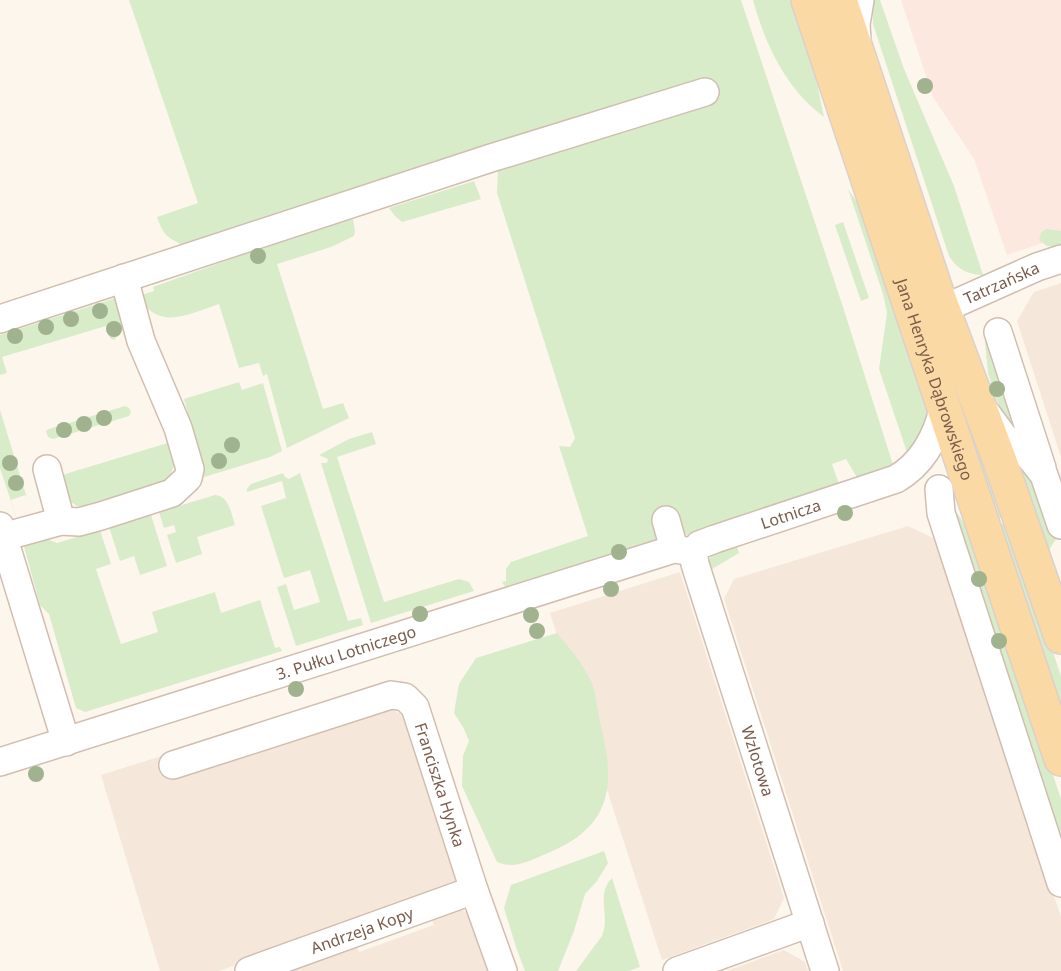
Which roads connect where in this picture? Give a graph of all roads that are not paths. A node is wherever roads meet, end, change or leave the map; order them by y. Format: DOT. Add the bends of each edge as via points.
graph roads {
  1 [pos="808,0"];
  2 [pos="840,0"];
  3 [pos="860,0"];
  4 [pos="858,55"];
  5 [pos="705,92"];
  6 [pos="1061,259"];
  7 [pos="124,278"];
  8 [pos="943,309"];
  9 [pos="0,319"];
  10 [pos="998,332"];
  11 [pos="944,406"];
  12 [pos="982,413"];
  13 [pos="961,458"];
  14 [pos="47,469"];
  15 [pos="1044,475"];
  16 [pos="915,484"];
  17 [pos="666,520"];
  18 [pos="61,521"];
  19 [pos="1061,525"];
  20 [pos="986,531"];
  21 [pos="2,532"];
  22 [pos="684,550"];
  23 [pos="1061,637"];
  24 [pos="66,742"];
  25 [pos="1061,759"];
  26 [pos="0,762"];
  27 [pos="173,765"];
  28 [pos="1061,883"];
  29 [pos="474,890"];
  30 [pos="810,923"];
  31 [pos="249,971"];
  32 [pos="503,971"];
  33 [pos="677,971"];
  34 [pos="825,971"];
  1 -- 11 [label="main road, Jana Henryka Dąbrowskiego"];
  2 -- 4 [label="main road, Jana Henryka Dąbrowskiego"];
  3 -- 4 [label="street" via="856,24"];
  4 -- 8 [label="main road, Jana Henryka Dąbrowskiego"];
  5 -- 7 [label="street"];
  6 -- 8 [label="street, Tatrzańska"];
  7 -- 9 [label="street"];
  7 -- 18 [label="street" via="141,341 178,428 190,469 188,478 172,493 79,522"];
  8 -- 12 [label="main road, Jana Henryka Dąbrowskiego"];
  10 -- 15 [label="street"];
  11 -- 13 [label="main road, Jana Henryka Dąbrowskiego"];
  11 -- 16 [label="street, Lotnicza" via="936,434 912,467"];
  12 -- 13 [label="street"];
  12 -- 15 [label="street, Jana Henryka Dąbrowskiego"];
  12 -- 23 [label="main road, Jana Henryka Dąbrowskiego"];
  13 -- 16 [label="street" via="936,478"];
  13 -- 20 [label="main road, Jana Henryka Dąbrowskiego"];
  14 -- 18 [label="street"];
  15 -- 19 [label="street, Jana Henryka Dąbrowskiego"];
  16 -- 20 [label="street" via="962,502"];
  16 -- 22 [label="street, Lotnicza"];
  16 -- 28 [label="street" via="941,513"];
  17 -- 22 [label="street, Wzlotowa"];
  18 -- 21 [label="street"];
  20 -- 25 [label="main road, Jana Henryka Dąbrowskiego"];
  21 -- 24 [label="street"];
  22 -- 24 [label="street, 3. Pułku Lotniczego"];
  22 -- 30 [label="street, Wzlotowa" via="695,564 746,756"];
  24 -- 26 [label="street, 3. Pułku Lotniczego"];
  27 -- 29 [label="street, Franciszka Hynka" via="391,695 405,697 415,707"];
  29 -- 31 [label="street, Andrzeja Kopy"];
  29 -- 32 [label="street, Franciszka Hynka"];
  30 -- 33 [label="street"];
  30 -- 34 [label="street, Wzlotowa"];
}
